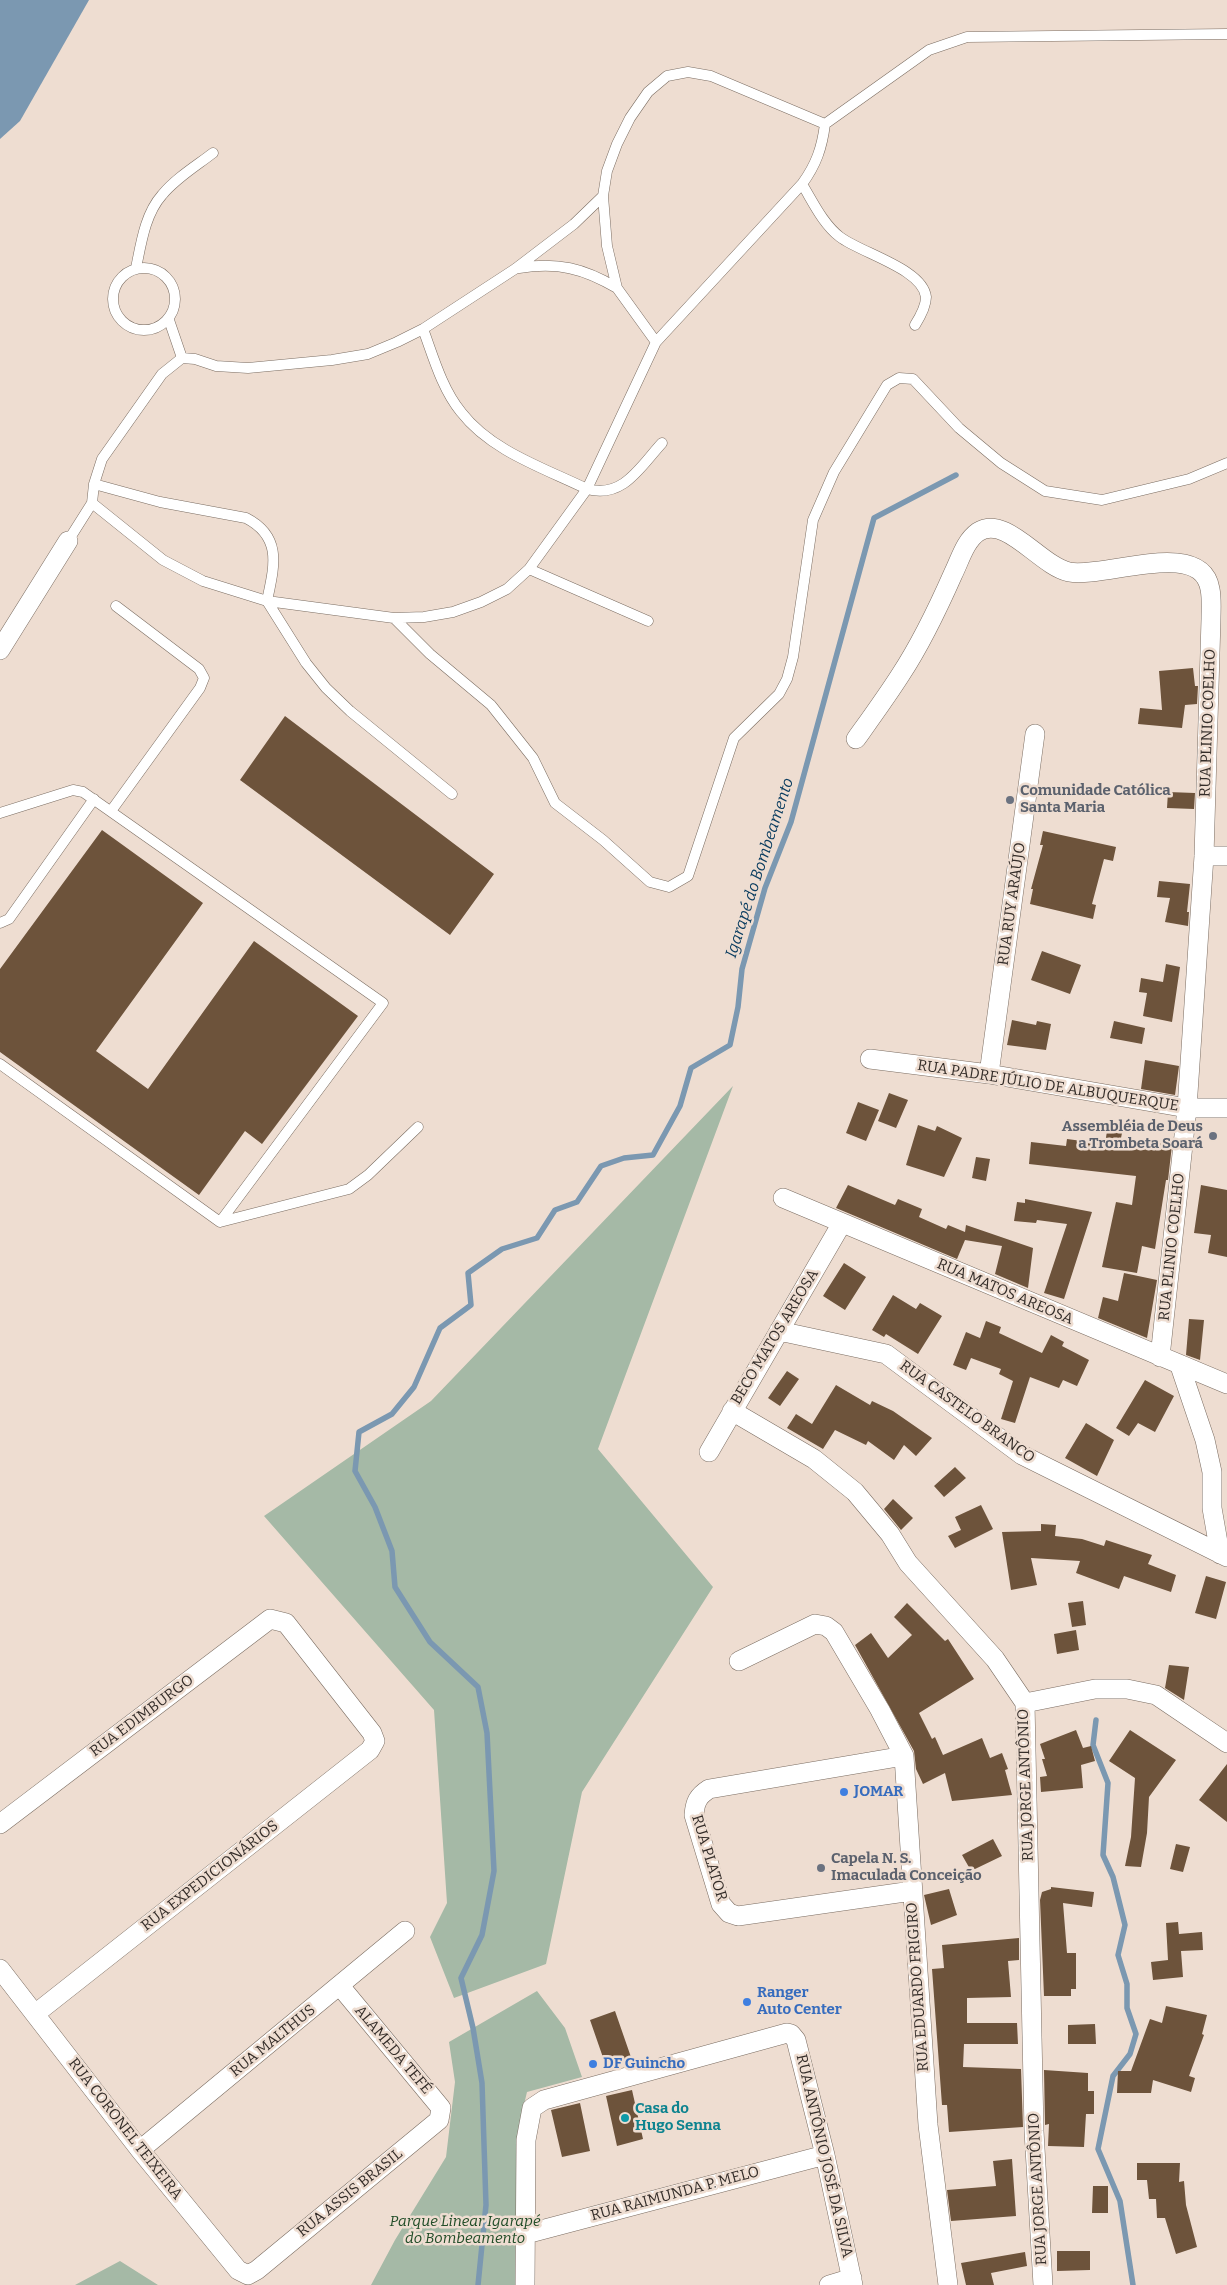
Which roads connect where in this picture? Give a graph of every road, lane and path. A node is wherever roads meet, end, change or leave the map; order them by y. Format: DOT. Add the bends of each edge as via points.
graph roads {
  1 [pos="1227,34"];
  2 [pos="825,124"];
  3 [pos="214,152"];
  4 [pos="802,184"];
  5 [pos="603,196"];
  6 [pos="136,268"];
  7 [pos="516,268"];
  8 [pos="617,288"];
  9 [pos="169,320"];
  10 [pos="915,325"];
  11 [pos="423,329"];
  12 [pos="656,342"];
  13 [pos="182,358"];
  14 [pos="662,443"];
  15 [pos="1227,463"];
  16 [pos="94,484"];
  17 [pos="587,489"];
  18 [pos="92,504"];
  19 [pos="68,541"];
  20 [pos="529,569"];
  21 [pos="267,601"];
  22 [pos="116,606"];
  23 [pos="394,618"];
  24 [pos="648,621"];
  25 [pos="0,650"];
  26 [pos="1035,734"];
  27 [pos="856,739"];
  28 [pos="452,794"];
  29 [pos="94,799"];
  30 [pos="111,811"];
  31 [pos="0,813"];
  32 [pos="1204,856"];
  33 [pos="1227,856"];
  34 [pos="0,924"];
  35 [pos="870,1059"];
  36 [pos="0,1064"];
  37 [pos="989,1074"];
  38 [pos="1187,1108"];
  39 [pos="1227,1108"];
  40 [pos="418,1127"];
  41 [pos="783,1198"];
  42 [pos="220,1222"];
  43 [pos="842,1224"];
  44 [pos="779,1330"];
  45 [pos="1160,1357"];
  46 [pos="1180,1366"];
  47 [pos="1227,1384"];
  48 [pos="732,1411"];
  49 [pos="709,1452"];
  50 [pos="1224,1555"];
  51 [pos="739,1661"];
  52 [pos="1025,1703"];
  53 [pos="372,1733"];
  54 [pos="1227,1743"];
  55 [pos="904,1756"];
  56 [pos="0,1824"];
  57 [pos="912,1891"];
  58 [pos="405,1931"];
  59 [pos="0,1968"];
  60 [pos="340,1986"];
  61 [pos="35,2014"];
  62 [pos="441,2115"];
  63 [pos="140,2150"];
  64 [pos="825,2155"];
  65 [pos="526,2234"];
  66 [pos="257,2270"];
  67 [pos="852,2282"];
  68 [pos="525,2285"];
  69 [pos="829,2285"];
  70 [pos="948,2285"];
  71 [pos="1043,2285"];
  1 -- 2 [label="lane" via="967,37 929,50"];
  2 -- 4 [label="lane" via="823,146 815,166"];
  2 -- 5 [label="lane" via="710,76 688,72 667,76 648,92 630,118 607,171"];
  3 -- 6 [label="lane" via="161,196 150,214"];
  4 -- 10 [label="lane" via="838,236 855,248 903,270 923,286 926,297 924,311"];
  4 -- 12 [label="lane"];
  5 -- 7 [label="lane" via="574,224"];
  5 -- 8 [label="lane" via="610,267"];
  6 -- 9 [label="lane" via="147,267 161,272 173,285 176,298"];
  6 -- 9 [label="lane" via="124,274 115,287 112,300 117,315 127,326 144,331"];
  7 -- 8 [label="lane" via="557,265 579,269"];
  7 -- 11 [label="lane"];
  8 -- 12 [label="lane"];
  9 -- 13 [label="lane"];
  11 -- 13 [label="lane" via="368,354 332,360 248,368 216,366"];
  11 -- 17 [label="lane" via="440,375 460,412 489,440"];
  12 -- 17 [label="lane"];
  13 -- 16 [label="lane" via="162,374 102,460"];
  14 -- 17 [label="lane" via="620,487 598,492"];
  15 -- 23 [label="lane" via="1189,479 1102,500 1046,491 1001,463 966,434 913,379 899,378 887,385 834,472 813,520 787,679 779,694 734,738 688,876 669,887 650,882 603,840 554,803 533,758 490,705 430,654"];
  16 -- 18 [label="lane"];
  16 -- 21 [label="lane" via="160,502 246,518 256,524 266,533 272,546 274,562"];
  17 -- 20 [label="lane"];
  18 -- 19 [label="lane"];
  18 -- 21 [label="lane" via="163,560 203,582"];
  19 -- 25 [label="street"];
  20 -- 23 [label="lane" via="507,589 481,602 453,612"];
  20 -- 24 [label="lane"];
  21 -- 23 [label="lane"];
  21 -- 28 [label="lane" via="306,663 326,688"];
  22 -- 30 [label="lane" via="199,669 204,678"];
  26 -- 37 [label="street, RUA RUY ARAÚJO"];
  27 -- 32 [label="street, RUA PLINIO COELHO" via="901,675 925,634 966,546 982,530 1001,528 1048,563 1069,572 1090,573 1163,561 1184,562 1202,572 1210,588 1212,619"];
  29 -- 30 [label="lane"];
  29 -- 31 [label="lane" via="74,790"];
  29 -- 34 [label="lane" via="9,919"];
  30 -- 42 [label="lane" via="383,1003"];
  32 -- 33 [label="street"];
  32 -- 38 [label="street, RUA PLINIO COELHO"];
  35 -- 37 [label="street, RUA PADRE JÚLIO DE ALBUQUERQUE"];
  36 -- 42 [label="lane"];
  37 -- 38 [label="street, RUA PADRE JÚLIO DE ALBUQUERQUE"];
  38 -- 39 [label="street, RUA PADRE JÚLIO DE ALBUQUERQUE"];
  38 -- 45 [label="street, RUA PLINIO COELHO"];
  40 -- 42 [label="lane" via="349,1189"];
  41 -- 43 [label="street, RUA MATOS AREOSA"];
  43 -- 44 [label="street, BECO MATOS AREOSA"];
  43 -- 45 [label="street, RUA MATOS AREOSA"];
  44 -- 48 [label="street, BECO MATOS AREOSA"];
  44 -- 50 [label="street, RUA CASTELO BRANCO" via="886,1354 1022,1455"];
  45 -- 46 [label="street, RUA MATOS AREOSA"];
  46 -- 47 [label="street, RUA MATOS AREOSA"];
  46 -- 50 [label="street" via="1205,1440 1212,1472 1212,1508"];
  48 -- 49 [label="street, BECO MATOS AREOSA"];
  48 -- 52 [label="street, RUA JORGE ANTÔNIO" via="814,1459 855,1492 890,1534 908,1563 995,1659"];
  51 -- 55 [label="street, RUA EDUARDO FRIGIRO" via="815,1624 826,1626 834,1632"];
  52 -- 54 [label="street" via="1095,1689 1127,1689 1156,1695"];
  52 -- 71 [label="street, RUA JORGE ANTÔNIO" via="1034,2131"];
  53 -- 56 [label="street, RUA EDIMBURGO" via="286,1623 270,1618"];
  53 -- 61 [label="street, RUA EXPEDICIONÁRIOS" via="375,1741 370,1750"];
  55 -- 57 [label="street, RUA EDUARDO FRIGIRO"];
  55 -- 57 [label="street, RUA PLATOR" via="709,1789 694,1805 694,1815 721,1904 729,1913 738,1916"];
  57 -- 70 [label="street, RUA EDUARDO FRIGIRO" via="928,2125"];
  58 -- 60 [label="street, RUA MALTHUS"];
  59 -- 61 [label="street, RUA CORONEL TEIXEIRA"];
  60 -- 62 [label="street, ALAMEDA TEFÉ" via="441,2108"];
  60 -- 63 [label="street, RUA MALTHUS"];
  61 -- 63 [label="street, RUA CORONEL TEIXEIRA"];
  62 -- 66 [label="street, RUA ASSIS BRASIL" via="439,2120"];
  63 -- 66 [label="street, RUA CORONEL TEIXEIRA" via="238,2270 248,2275"];
  64 -- 65 [label="street, RUA RAIMUNDA P. MELO"];
  64 -- 65 [label="street, RUA ANTÔNIO JOSÉ DA SILVA" via="796,2040 787,2033 544,2100 532,2108 526,2140"];
  64 -- 67 [label="street, RUA ANTÔNIO JOSÉ DA SILVA"];
  65 -- 68 [label="street"];
  67 -- 69 [label="street"];
}
